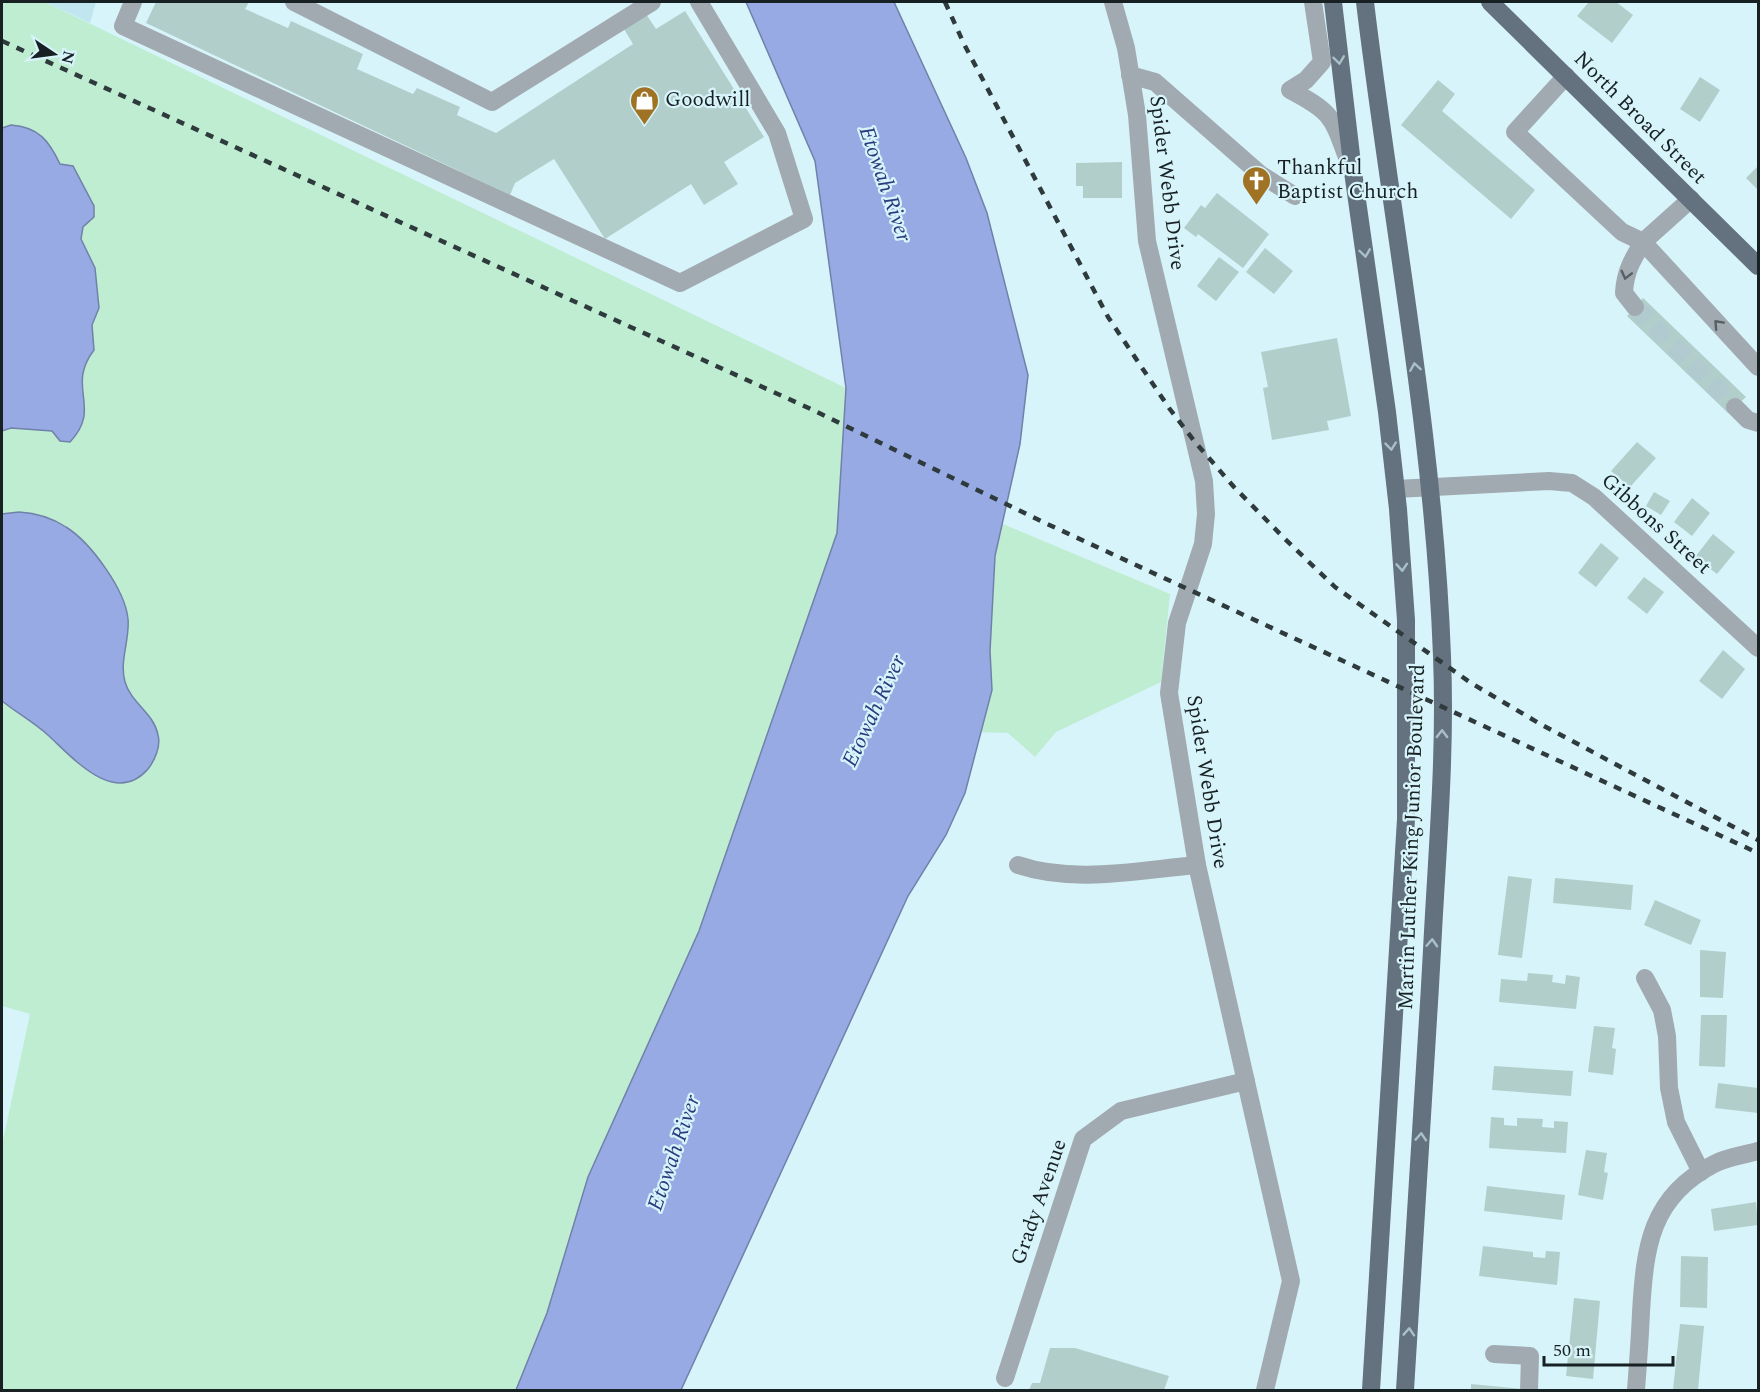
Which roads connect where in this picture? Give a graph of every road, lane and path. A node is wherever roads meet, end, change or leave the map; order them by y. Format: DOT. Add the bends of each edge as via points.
graph roads {
  1 [pos="133,2"];
  2 [pos="294,2"];
  3 [pos="652,2"];
  4 [pos="699,2"];
  5 [pos="1113,2"];
  6 [pos="1313,2"];
  7 [pos="1333,2"];
  8 [pos="1365,2"];
  9 [pos="1377,2"];
  10 [pos="1490,2"];
  11 [pos="1130,75"];
  12 [pos="1566,76"];
  13 [pos="1353,172"];
  14 [pos="1295,196"];
  15 [pos="1691,199"];
  16 [pos="1392,214"];
  17 [pos="1643,242"];
  18 [pos="1758,266"];
  19 [pos="1635,307"];
  20 [pos="1758,367"];
  21 [pos="1735,407"];
  22 [pos="1758,423"];
  23 [pos="1430,488"];
  24 [pos="1396,489"];
  25 [pos="1758,648"];
  26 [pos="1018,865"];
  27 [pos="1197,865"];
  28 [pos="1645,978"];
  29 [pos="1246,1081"];
  30 [pos="1758,1151"];
  31 [pos="1701,1172"];
  32 [pos="1494,1354"];
  33 [pos="1005,1378"];
  34 [pos="1265,1390"];
  35 [pos="1371,1390"];
  36 [pos="1405,1390"];
  37 [pos="1529,1390"];
  38 [pos="1636,1390"];
  1 -- 4 [label="street" via="123,26 680,283 804,219 777,133"];
  2 -- 3 [label="street" via="492,102"];
  5 -- 11 [label="street, Spider Webb Drive"];
  6 -- 13 [label="street" via="1322,62 1306,80 1290,90 1318,104 1329,115"];
  7 -- 13 [label="main road, Martin Luther King Junior Boulevard, one-way"];
  8 -- 16 [label="main road, Martin Luther King Junior Boulevard"];
  9 -- 16 [label="main road" via="1391,117"];
  10 -- 12 [label="main road, North Broad Street"];
  11 -- 14 [label="street" via="1155,82 1260,174"];
  11 -- 27 [label="street, Spider Webb Drive" via="1147,241 1204,481 1203,544 1177,623 1169,693"];
  12 -- 15 [label="main road, North Broad Street"];
  12 -- 17 [label="street" via="1515,132 1622,232"];
  13 -- 24 [label="main road, Martin Luther King Junior Boulevard, one-way"];
  15 -- 17 [label="street"];
  15 -- 18 [label="main road, North Broad Street"];
  23 -- 16 [label="main road, Martin Luther King Junior Boulevard, one-way"];
  17 -- 19 [label="street, one-way" via="1624,280 1624,293"];
  20 -- 17 [label="street, one-way"];
  21 -- 22 [label="street" via="1748,420"];
  23 -- 24 [label="street, Gibbons Street"];
  23 -- 25 [label="street, Gibbons Street" via="1572,483 1594,497"];
  36 -- 23 [label="main road, Martin Luther King Junior Boulevard, one-way" via="1441,792 1442,657"];
  24 -- 35 [label="main road, Martin Luther King Junior Boulevard, one-way" via="1406,620 1407,774"];
  26 -- 27 [label="street" via="1071,875"];
  27 -- 29 [label="street, Spider Webb Drive"];
  28 -- 31 [label="street" via="1662,1010 1676,1122"];
  29 -- 33 [label="street, Grady Avenue" via="1121,1111 1083,1139"];
  29 -- 34 [label="street, Spider Webb Drive" via="1291,1281"];
  30 -- 31 [label="street" via="1716,1163"];
  31 -- 38 [label="street" via="1685,1182 1667,1202 1649,1238"];
  32 -- 37 [label="street" via="1530,1356"];
}
